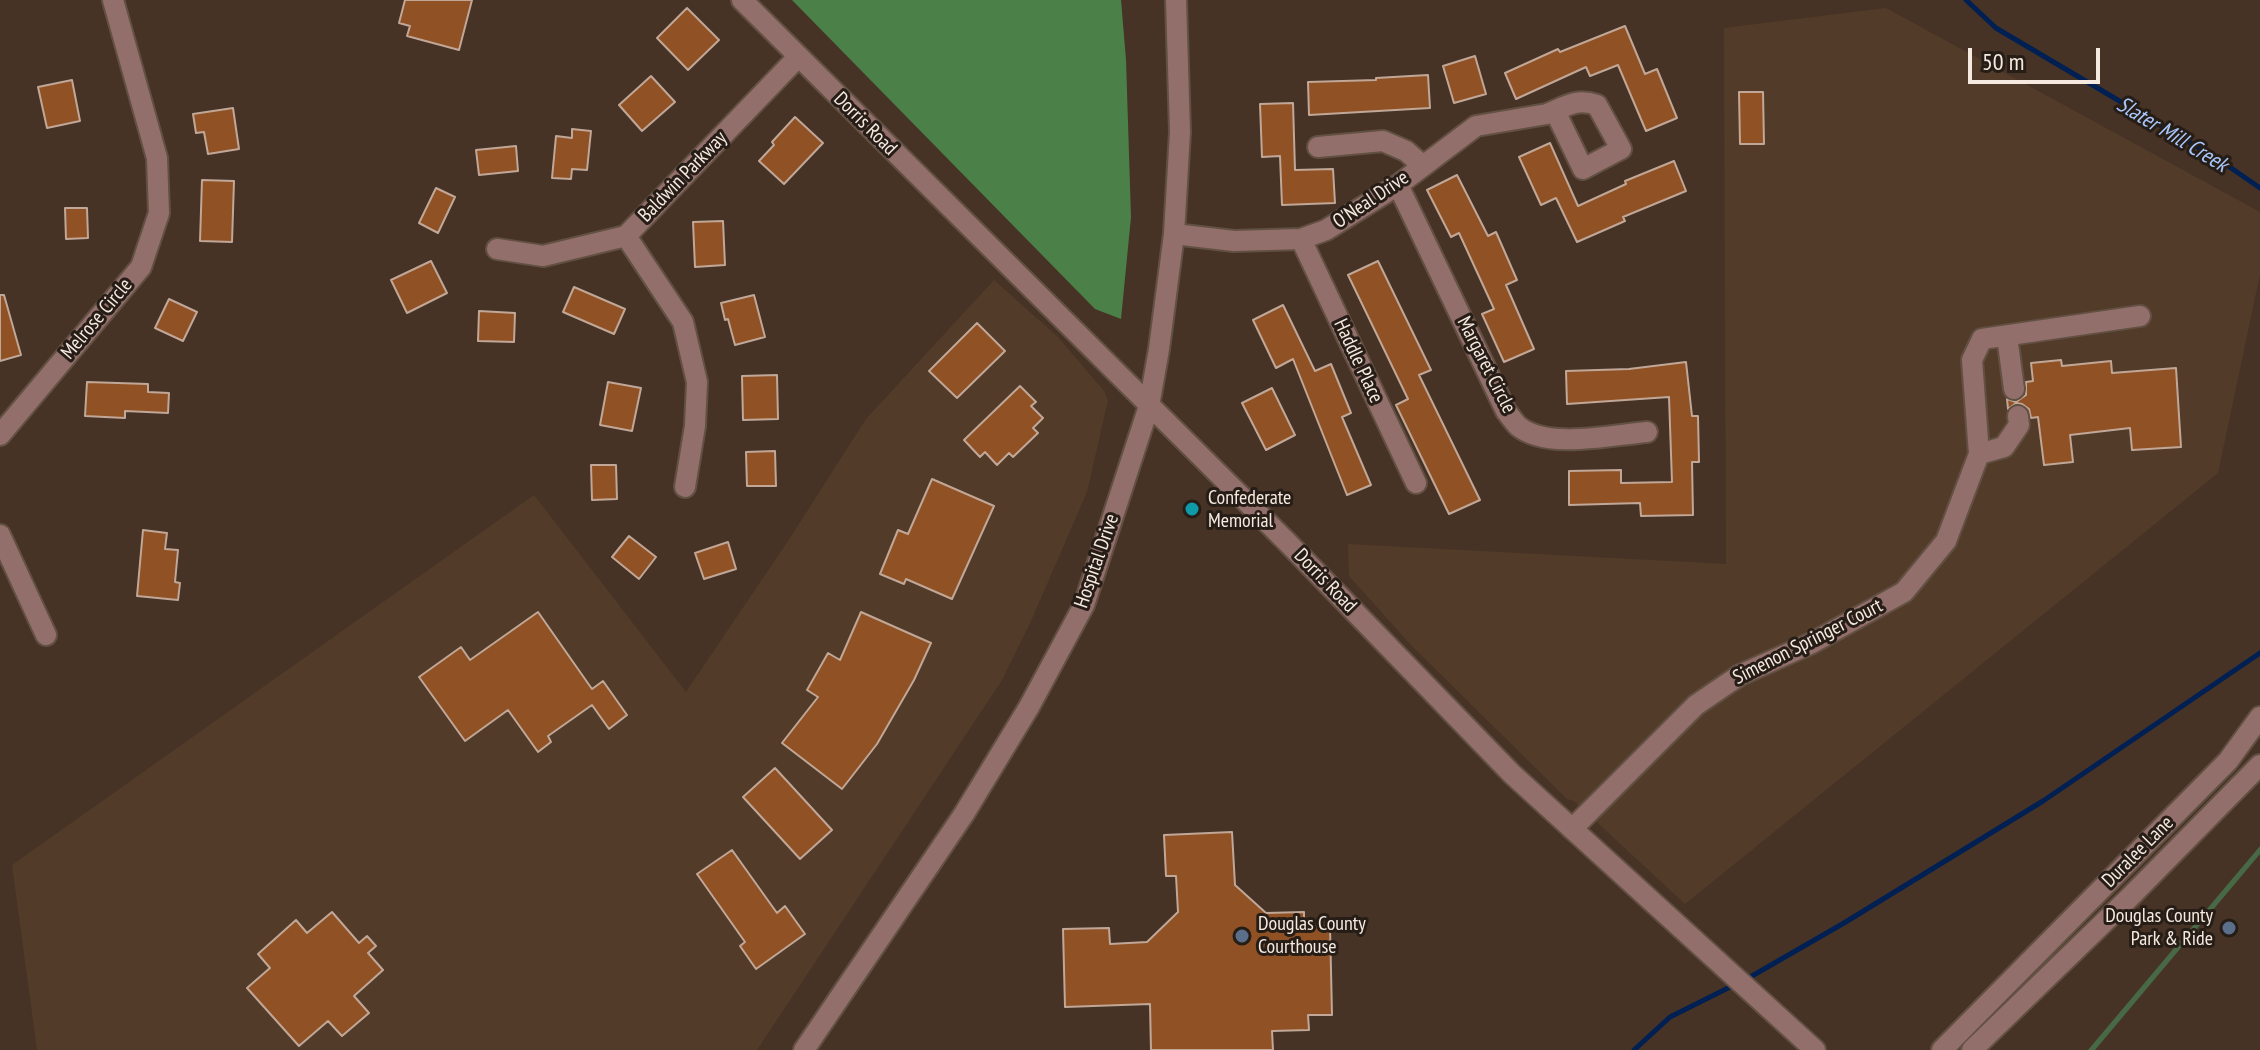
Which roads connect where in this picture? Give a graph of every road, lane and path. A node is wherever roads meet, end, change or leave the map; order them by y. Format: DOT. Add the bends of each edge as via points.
graph roads {
  1 [pos="113,0"];
  2 [pos="742,0"];
  3 [pos="1176,0"];
  4 [pos="798,57"];
  5 [pos="1555,111"];
  6 [pos="1318,147"];
  7 [pos="1422,165"];
  8 [pos="1398,185"];
  9 [pos="1174,234"];
  10 [pos="626,236"];
  11 [pos="1301,239"];
  12 [pos="497,249"];
  13 [pos="2140,316"];
  14 [pos="2007,336"];
  15 [pos="2014,389"];
  16 [pos="1149,406"];
  17 [pos="2018,416"];
  18 [pos="1647,432"];
  19 [pos="0,435"];
  20 [pos="1979,454"];
  21 [pos="1416,483"];
  22 [pos="685,487"];
  23 [pos="0,535"];
  24 [pos="46,635"];
  25 [pos="2260,717"];
  26 [pos="2260,765"];
  27 [pos="1572,829"];
  28 [pos="804,1050"];
  29 [pos="1815,1050"];
  30 [pos="1942,1050"];
  31 [pos="1972,1050"];
  1 -- 19 [label="street, Melrose Circle" via="157,158 159,213 141,267"];
  2 -- 4 [label="street, Dorris Road"];
  3 -- 9 [label="street, Hospital Drive" via="1180,132"];
  4 -- 10 [label="street, Baldwin Parkway"];
  4 -- 16 [label="street, Dorris Road"];
  5 -- 7 [label="street, O'Neal Drive" via="1476,126"];
  6 -- 7 [label="street" via="1383,141"];
  7 -- 8 [label="street, O'Neal Drive"];
  8 -- 11 [label="street, O'Neal Drive" via="1326,230"];
  8 -- 18 [label="street, Margaret Circle" via="1506,411 1520,427 1568,439"];
  9 -- 11 [label="street, O'Neal Drive" via="1234,241"];
  9 -- 16 [label="street, Hospital Drive"];
  10 -- 12 [label="street, Baldwin Parkway" via="543,256"];
  10 -- 22 [label="street" via="683,322 697,382"];
  11 -- 21 [label="street, Haddle Place"];
  13 -- 14 [label="street, Simenon Springer Court"];
  14 -- 15 [label="street"];
  14 -- 20 [label="street, Simenon Springer Court" via="1982,339 1972,360"];
  16 -- 27 [label="street, Dorris Road"];
  16 -- 28 [label="street, Hospital Drive" via="1084,605 964,814"];
  17 -- 20 [label="street" via="2019,425 2004,447"];
  20 -- 27 [label="street, Simenon Springer Court" via="1946,541 1904,592 1740,675 1696,705"];
  23 -- 24 [label="street"];
  25 -- 30 [label="street, Duralee Lane" via="2228,761"];
  26 -- 31 [label="street, Duralee Lane"];
  27 -- 29 [label="street, Dorris Road"];
}
